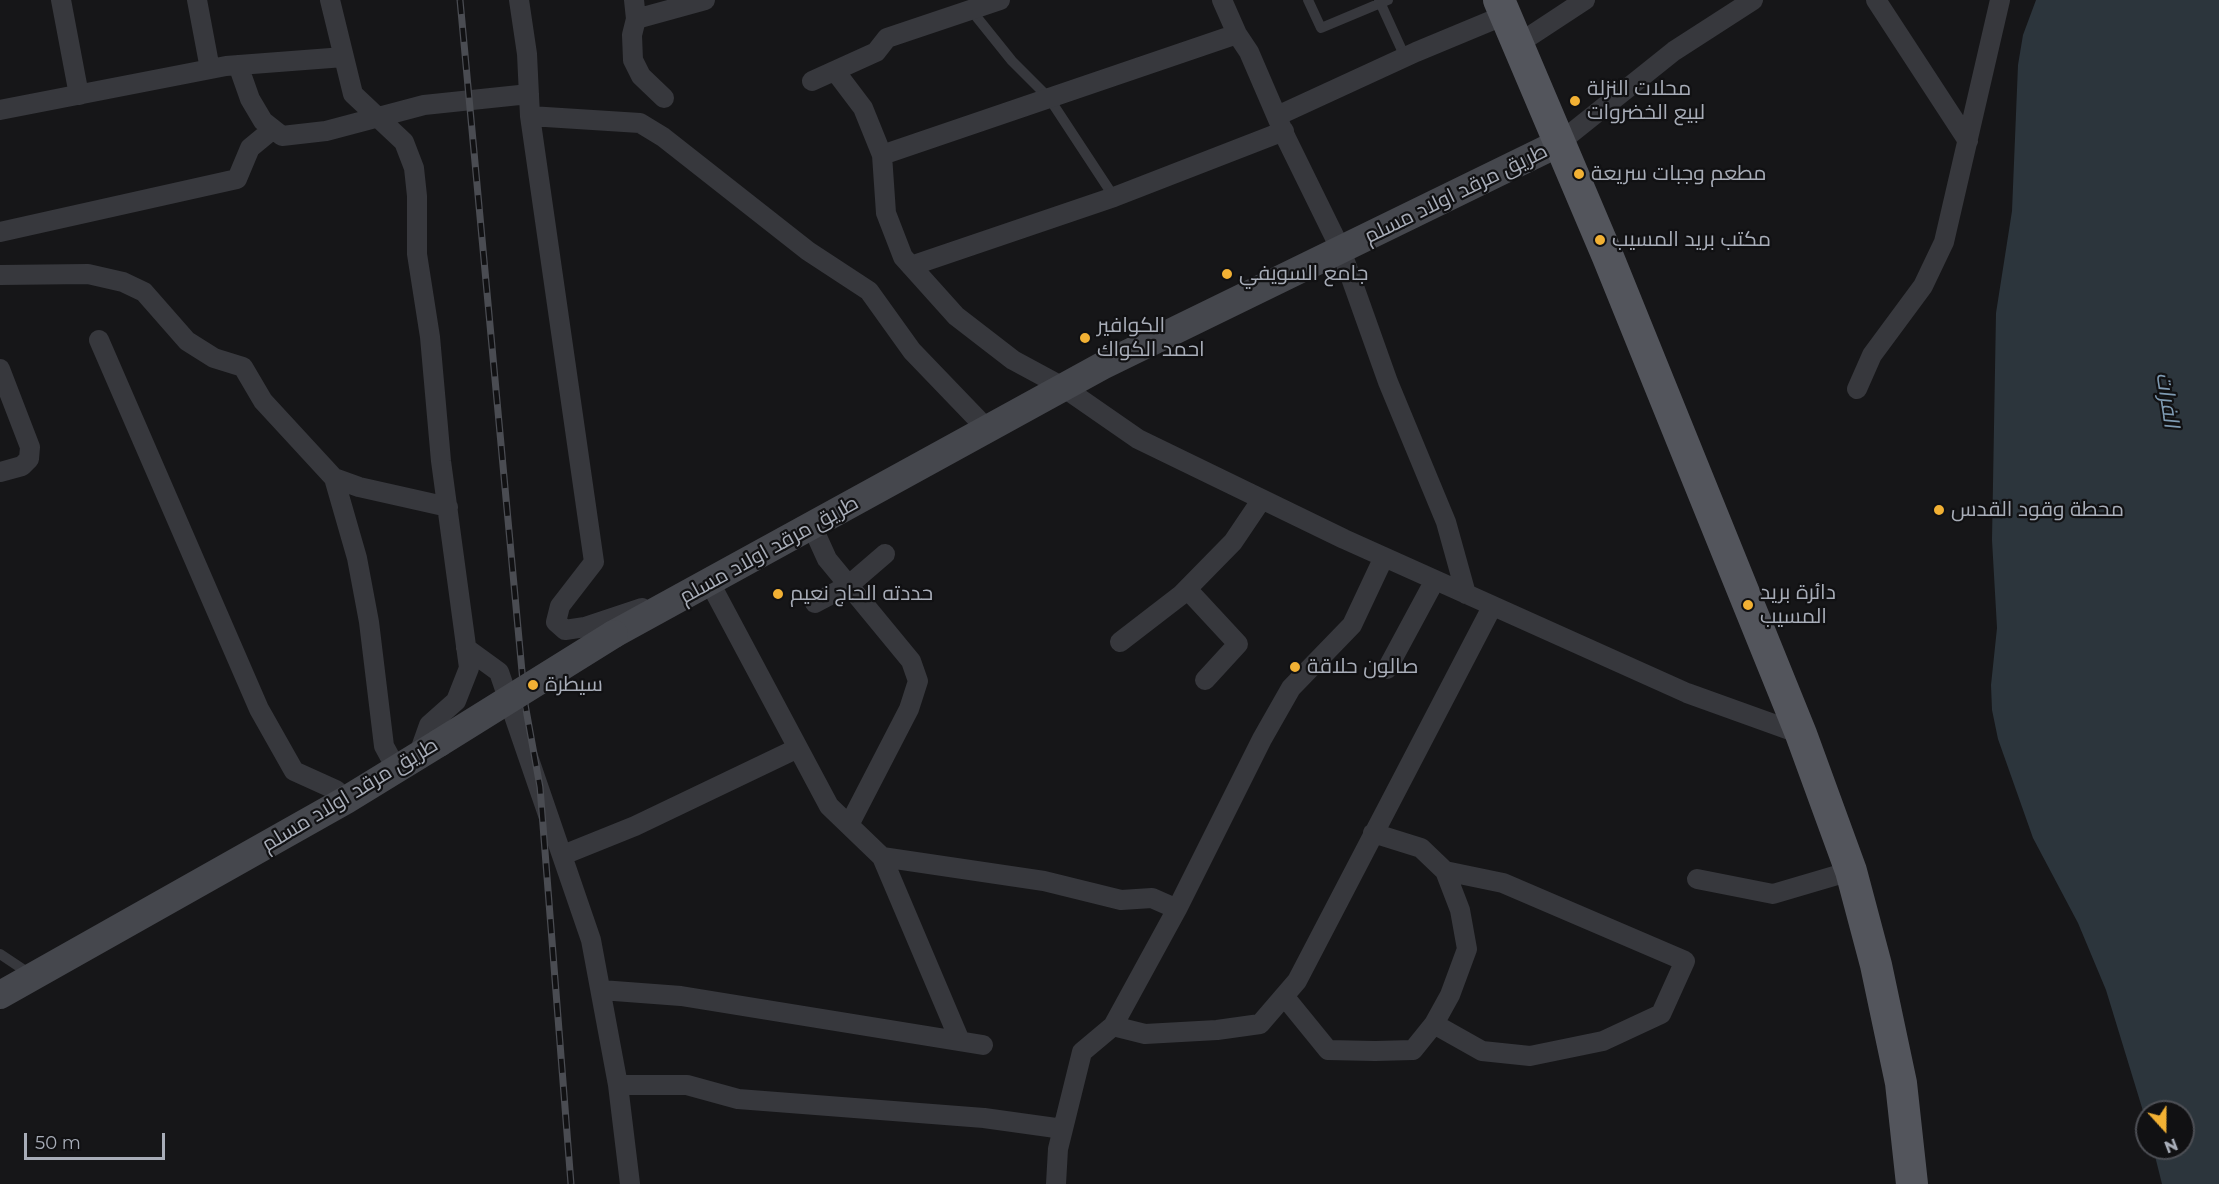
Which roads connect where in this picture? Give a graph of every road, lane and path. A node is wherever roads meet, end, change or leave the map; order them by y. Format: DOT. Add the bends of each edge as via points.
graph roads {
  1 [pos="61,0"];
  2 [pos="197,0"];
  3 [pos="330,0"];
  4 [pos="519,0"];
  5 [pos="705,0"];
  6 [pos="1000,0"];
  7 [pos="1222,0"];
  8 [pos="1308,0"];
  9 [pos="1585,0"];
  10 [pos="1753,0"];
  11 [pos="1876,0"];
  12 [pos="2000,0"];
  13 [pos="1382,1"];
  14 [pos="1502,8"];
  15 [pos="635,10"];
  16 [pos="971,10"];
  17 [pos="1237,34"];
  18 [pos="1518,44"];
  19 [pos="344,57"];
  20 [pos="1405,57"];
  21 [pos="238,64"];
  22 [pos="210,69"];
  23 [pos="835,70"];
  24 [pos="812,81"];
  25 [pos="529,94"];
  26 [pos="79,95"];
  27 [pos="664,98"];
  28 [pos="1049,98"];
  29 [pos="0,110"];
  30 [pos="530,116"];
  31 [pos="378,118"];
  32 [pos="1280,124"];
  33 [pos="273,129"];
  34 [pos="1968,141"];
  35 [pos="1559,143"];
  36 [pos="882,155"];
  37 [pos="1114,196"];
  38 [pos="0,232"];
  39 [pos="1341,250"];
  40 [pos="911,267"];
  41 [pos="0,275"];
  42 [pos="99,340"];
  43 [pos="0,369"];
  44 [pos="1063,387"];
  45 [pos="1857,389"];
  46 [pos="987,429"];
  47 [pos="0,472"];
  48 [pos="334,478"];
  49 [pos="1262,499"];
  50 [pos="448,507"];
  51 [pos="812,526"];
  52 [pos="885,554"];
  53 [pos="1384,557"];
  54 [pos="1435,580"];
  55 [pos="710,583"];
  56 [pos="849,585"];
  57 [pos="1187,589"];
  58 [pos="1466,594"];
  59 [pos="672,603"];
  60 [pos="815,603"];
  61 [pos="1492,607"];
  62 [pos="1120,642"];
  63 [pos="466,648"];
  64 [pos="1387,669"];
  65 [pos="1205,680"];
  66 [pos="1801,734"];
  67 [pos="798,748"];
  68 [pos="418,756"];
  69 [pos="346,800"];
  70 [pos="849,825"];
  71 [pos="1373,833"];
  72 [pos="563,855"];
  73 [pos="882,857"];
  74 [pos="1851,871"];
  75 [pos="1445,872"];
  76 [pos="1698,879"];
  77 [pos="1177,909"];
  78 [pos="0,954"];
  79 [pos="33,976"];
  80 [pos="601,990"];
  81 [pos="0,995"];
  82 [pos="1284,996"];
  83 [pos="1434,1024"];
  84 [pos="1113,1026"];
  85 [pos="960,1041"];
  86 [pos="983,1045"];
  87 [pos="618,1085"];
  88 [pos="1063,1129"];
  89 [pos="630,1184"];
  90 [pos="1056,1184"];
  91 [pos="1912,1184"];
  1 -- 26 [label="street"];
  2 -- 22 [label="street"];
  3 -- 19 [label="street"];
  4 -- 25 [label="street"];
  5 -- 15 [label="street"];
  6 -- 16 [label="street"];
  7 -- 17 [label="street"];
  8 -- 13 [label="lane" via="1321,27"];
  9 -- 18 [label="street"];
  10 -- 35 [label="street" via="1674,51"];
  11 -- 34 [label="street"];
  12 -- 34 [label="street"];
  13 -- 20 [label="lane"];
  14 -- 18 [label="main road"];
  14 -- 20 [label="street"];
  15 -- 27 [label="street" via="633,60 641,76"];
  16 -- 23 [label="street" via="887,38 876,52"];
  16 -- 28 [label="lane" via="1012,61"];
  17 -- 28 [label="street"];
  17 -- 32 [label="street" via="1249,52"];
  18 -- 35 [label="main road"];
  19 -- 21 [label="street"];
  19 -- 31 [label="street" via="354,94"];
  20 -- 32 [label="street"];
  21 -- 22 [label="street"];
  21 -- 33 [label="street" via="250,99 263,121"];
  22 -- 26 [label="street"];
  23 -- 24 [label="street"];
  23 -- 36 [label="street" via="863,108"];
  25 -- 30 [label="street"];
  25 -- 31 [label="street" via="424,105"];
  26 -- 29 [label="street"];
  28 -- 36 [label="street"];
  28 -- 37 [label="lane"];
  30 -- 46 [label="street" via="640,123 663,137 808,251 869,291 912,351"];
  30 -- 59 [label="street" via="594,562 560,606 556,622 565,630 585,627 635,609"];
  31 -- 33 [label="street" via="326,131 282,136"];
  31 -- 50 [label="street" via="404,142 414,168 417,254"];
  32 -- 37 [label="street"];
  32 -- 39 [label="street"];
  33 -- 38 [label="street" via="250,148 237,179"];
  34 -- 45 [label="street" via="1944,242 1923,286 1872,355"];
  35 -- 39 [label="street, طريق مرقد اولاد مسلم"];
  35 -- 66 [label="main road"];
  36 -- 40 [label="street" via="886,213 903,257"];
  37 -- 40 [label="street"];
  39 -- 44 [label="street, طريق مرقد اولاد مسلم"];
  39 -- 58 [label="street" via="1388,381 1446,522"];
  40 -- 44 [label="street" via="956,316 1013,360"];
  41 -- 48 [label="street" via="88,274 123,282 144,292 187,341 214,358 243,367 263,401"];
  42 -- 69 [label="street" via="258,709 294,771 336,790"];
  43 -- 47 [label="street" via="30,447 29,459 22,466"];
  44 -- 46 [label="street, طريق مرقد اولاد مسلم"];
  44 -- 49 [label="street" via="1138,439"];
  46 -- 51 [label="street, طريق مرقد اولاد مسلم"];
  48 -- 50 [label="street" via="359,488"];
  48 -- 68 [label="street" via="357,558 369,622 384,746"];
  49 -- 53 [label="street"];
  49 -- 57 [label="street" via="1233,542"];
  50 -- 63 [label="street"];
  51 -- 55 [label="street, طريق مرقد اولاد مسلم"];
  51 -- 56 [label="street" via="827,559"];
  52 -- 56 [label="street"];
  53 -- 54 [label="street"];
  53 -- 77 [label="street" via="1352,625 1291,688"];
  54 -- 58 [label="street"];
  54 -- 64 [label="street"];
  55 -- 59 [label="street, طريق مرقد اولاد مسلم"];
  55 -- 67 [label="street"];
  56 -- 60 [label="street"];
  56 -- 70 [label="street" via="911,661 918,681 909,709"];
  57 -- 62 [label="street"];
  57 -- 65 [label="street" via="1238,644"];
  58 -- 61 [label="street"];
  59 -- 68 [label="street, طريق مرقد اولاد مسلم, bridge" via="614,634"];
  61 -- 66 [label="street" via="1687,693"];
  61 -- 71 [label="street"];
  63 -- 68 [label="street" via="469,668 456,701 429,725"];
  63 -- 72 [label="street" via="499,672"];
  66 -- 74 [label="main road"];
  67 -- 70 [label="street" via="829,806"];
  67 -- 72 [label="street" via="635,826"];
  68 -- 69 [label="street, طريق مرقد اولاد مسلم"];
  69 -- 79 [label="street, طريق مرقد اولاد مسلم"];
  70 -- 73 [label="street"];
  71 -- 75 [label="street" via="1421,848"];
  71 -- 82 [label="street" via="1297,981"];
  72 -- 80 [label="street" via="591,939"];
  73 -- 77 [label="street" via="1044,881 1121,900 1152,898"];
  73 -- 85 [label="street"];
  74 -- 76 [label="street" via="1773,894"];
  74 -- 91 [label="main road" via="1901,1083"];
  75 -- 83 [label="street" via="1460,910 1467,949"];
  75 -- 83 [label="street" via="1503,883 1685,961 1661,1014 1603,1041 1530,1056 1482,1051"];
  77 -- 84 [label="street"];
  78 -- 79 [label="lane"];
  79 -- 81 [label="street, طريق مرقد اولاد مسلم"];
  80 -- 85 [label="street" via="681,996"];
  80 -- 87 [label="street"];
  82 -- 83 [label="street" via="1328,1050 1413,1050"];
  82 -- 84 [label="street" via="1260,1024 1145,1034"];
  84 -- 88 [label="street" via="1082,1052"];
  85 -- 86 [label="street"];
  87 -- 88 [label="street" via="687,1085 738,1099 984,1118"];
  87 -- 89 [label="street"];
  88 -- 90 [label="street"];
}
